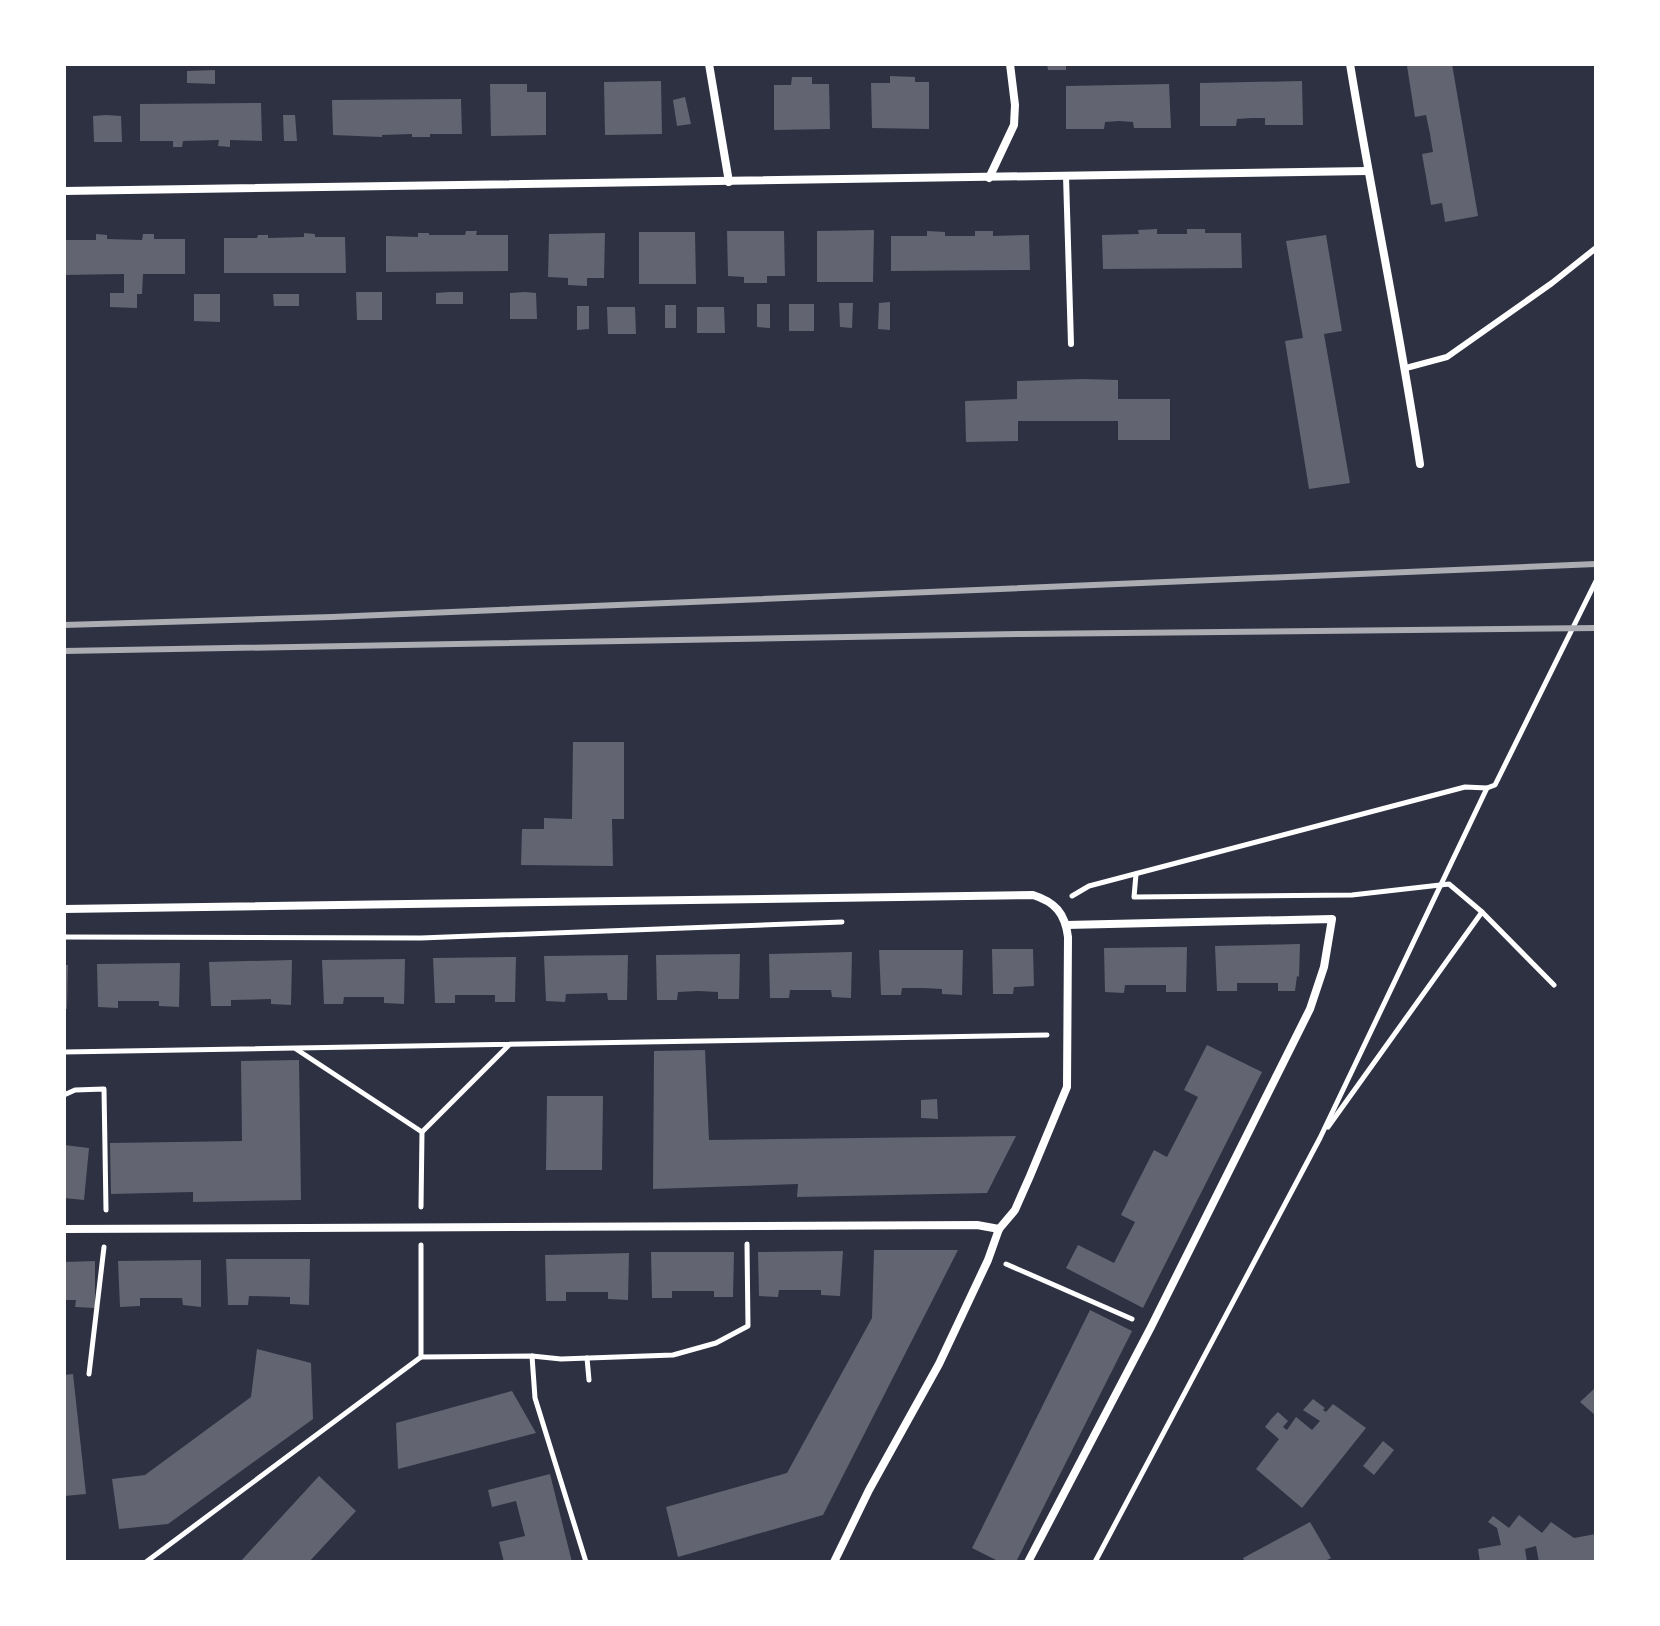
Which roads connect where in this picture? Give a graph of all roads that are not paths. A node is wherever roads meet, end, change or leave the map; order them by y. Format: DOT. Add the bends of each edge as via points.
graph roads {
  1 [pos="709,64"];
  2 [pos="1010,64"];
  3 [pos="1350,64"];
  4 [pos="1367,171"];
  5 [pos="1066,176"];
  6 [pos="989,178"];
  7 [pos="729,182"];
  8 [pos="64,191"];
  9 [pos="1596,248"];
  10 [pos="1071,344"];
  11 [pos="1406,368"];
  12 [pos="1420,464"];
  13 [pos="64,909"];
  14 [pos="1066,925"];
  15 [pos="64,1229"];
  16 [pos="999,1229"];
  17 [pos="834,1562"];
  18 [pos="1028,1562"];
  1 -- 7 [label="street"];
  2 -- 6 [label="street" via="1014,125"];
  3 -- 4 [label="street"];
  4 -- 5 [label="street"];
  4 -- 11 [label="street"];
  5 -- 6 [label="street"];
  5 -- 10 [label="lane"];
  6 -- 7 [label="street"];
  7 -- 8 [label="street"];
  9 -- 11 [label="lane" via="1447,357"];
  11 -- 12 [label="street"];
  13 -- 14 [label="street" via="1033,895 1055,905"];
  14 -- 16 [label="street" via="1067,1087 1015,1210"];
  14 -- 18 [label="street" via="1332,919 1310,1009"];
  15 -- 16 [label="street"];
  16 -- 17 [label="street" via="939,1364"];
}
